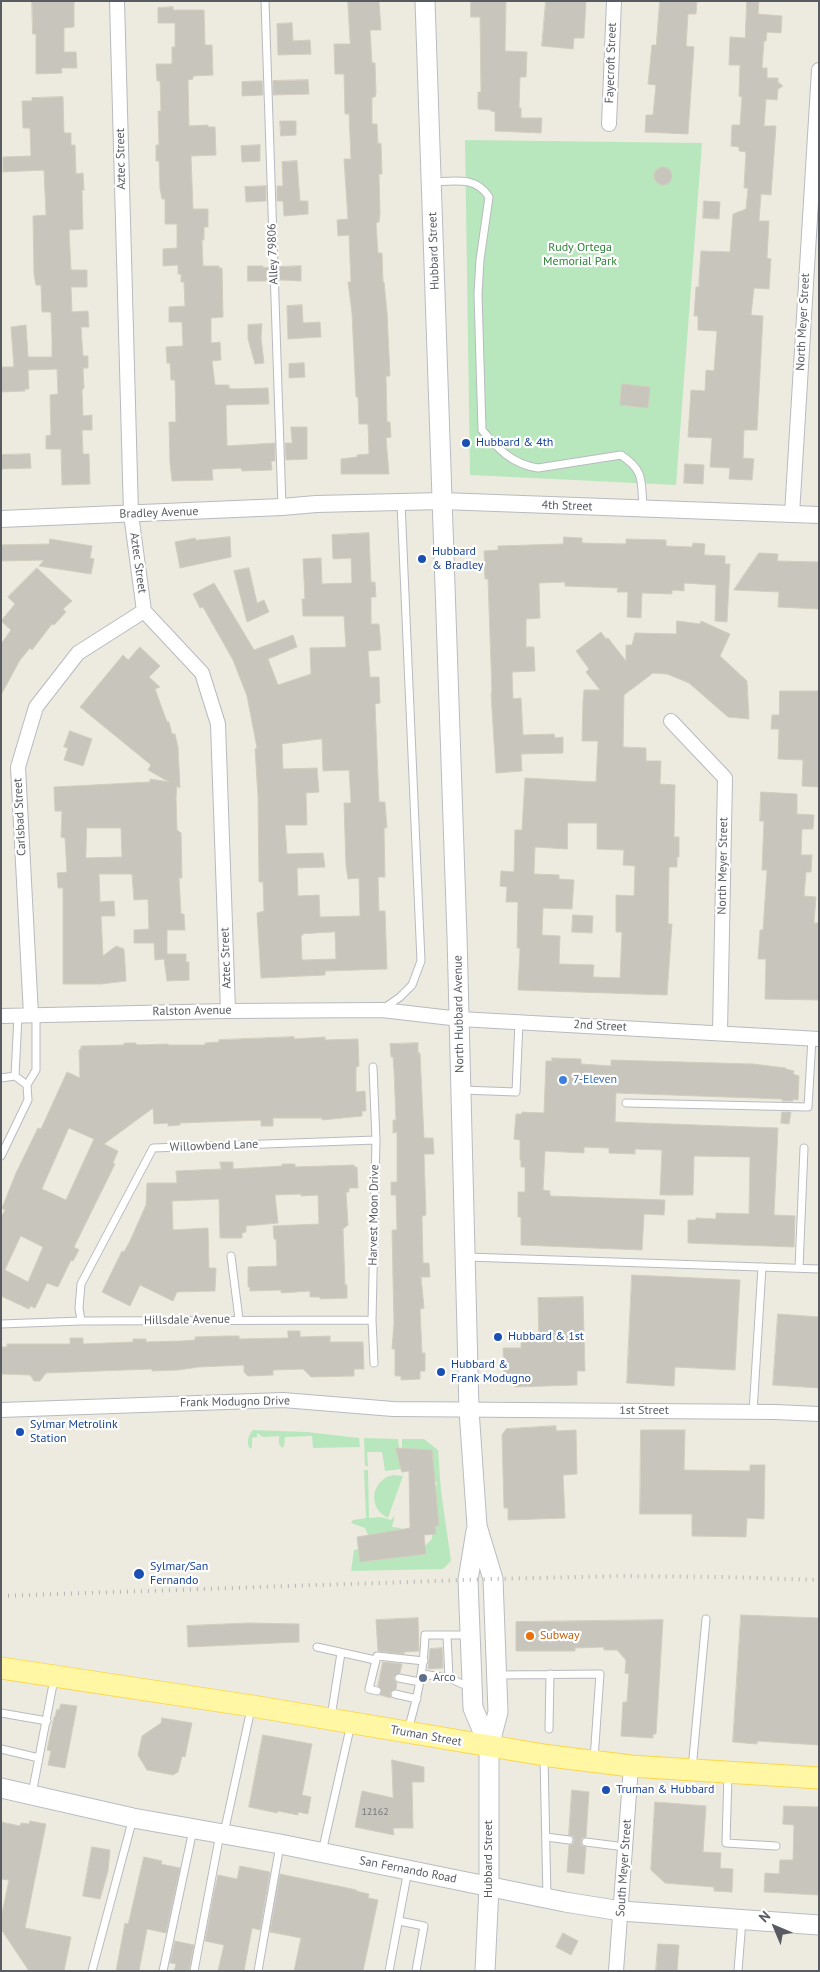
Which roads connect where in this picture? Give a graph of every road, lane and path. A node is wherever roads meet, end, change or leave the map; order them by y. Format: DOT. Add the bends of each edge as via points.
graph roads {
  1 [pos="117,1"];
  2 [pos="265,1"];
  3 [pos="425,1"];
  4 [pos="614,1"];
  5 [pos="819,70"];
  6 [pos="609,124"];
  7 [pos="432,182"];
  8 [pos="442,501"];
  9 [pos="401,503"];
  10 [pos="316,504"];
  11 [pos="282,508"];
  12 [pos="643,508"];
  13 [pos="131,514"];
  14 [pos="792,514"];
  15 [pos="819,515"];
  16 [pos="1,518"];
  17 [pos="144,611"];
  18 [pos="670,721"];
  19 [pos="228,1010"];
  20 [pos="382,1010"];
  21 [pos="28,1015"];
  22 [pos="1,1016"];
  23 [pos="460,1019"];
  24 [pos="519,1022"];
  25 [pos="720,1032"];
  26 [pos="815,1038"];
  27 [pos="373,1067"];
  28 [pos="15,1076"];
  29 [pos="1,1078"];
  30 [pos="27,1085"];
  31 [pos="461,1090"];
  32 [pos="626,1103"];
  33 [pos="376,1140"];
  34 [pos="804,1148"];
  35 [pos="1,1156"];
  36 [pos="231,1256"];
  37 [pos="465,1257"];
  38 [pos="762,1267"];
  39 [pos="799,1268"];
  40 [pos="819,1269"];
  41 [pos="239,1320"];
  42 [pos="372,1320"];
  43 [pos="81,1321"];
  44 [pos="1,1324"];
  45 [pos="374,1363"];
  46 [pos="1,1410"];
  47 [pos="469,1410"];
  48 [pos="753,1412"];
  49 [pos="819,1414"];
  50 [pos="477,1526"];
  51 [pos="493,1579"];
  52 [pos="468,1580"];
  53 [pos="706,1619"];
  54 [pos="470,1635"];
  55 [pos="447,1636"];
  56 [pos="317,1647"];
  57 [pos="341,1653"];
  58 [pos="375,1660"];
  59 [pos="424,1661"];
  60 [pos="1,1668"];
  61 [pos="550,1674"];
  62 [pos="45,1675"];
  63 [pos="497,1675"];
  64 [pos="1,1676"];
  65 [pos="398,1678"];
  66 [pos="421,1678"];
  67 [pos="449,1678"];
  68 [pos="472,1685"];
  69 [pos="377,1691"];
  70 [pos="395,1694"];
  71 [pos="417,1699"];
  72 [pos="252,1706"];
  73 [pos="1,1713"];
  74 [pos="46,1721"];
  75 [pos="341,1721"];
  76 [pos="549,1728"];
  77 [pos="407,1732"];
  78 [pos="489,1746"];
  79 [pos="1,1749"];
  80 [pos="544,1756"];
  81 [pos="39,1758"];
  82 [pos="594,1762"];
  83 [pos="631,1766"];
  84 [pos="692,1769"];
  85 [pos="728,1772"];
  86 [pos="819,1778"];
  87 [pos="1,1788"];
  88 [pos="32,1794"];
  89 [pos="133,1818"];
  90 [pos="193,1828"];
  91 [pos="222,1833"];
  92 [pos="546,1837"];
  93 [pos="569,1840"];
  94 [pos="586,1842"];
  95 [pos="280,1844"];
  96 [pos="776,1846"];
  97 [pos="625,1847"];
  98 [pos="322,1853"];
  99 [pos="408,1870"];
  100 [pos="489,1887"];
  101 [pos="547,1899"];
  102 [pos="621,1911"];
  103 [pos="742,1919"];
  104 [pos="399,1920"];
  105 [pos="819,1925"];
  106 [pos="92,1971"];
  107 [pos="163,1971"];
  108 [pos="194,1971"];
  109 [pos="258,1971"];
  110 [pos="389,1971"];
  111 [pos="416,1971"];
  112 [pos="484,1971"];
  113 [pos="616,1971"];
  114 [pos="738,1971"];
  1 -- 13 [label="street, Aztec Street"];
  2 -- 11 [label="lane, Alley 79806"];
  3 -- 7 [label="main road, Hubbard Street"];
  4 -- 6 [label="street, Fayecroft Street"];
  5 -- 14 [label="street, North Meyer Street"];
  7 -- 8 [label="main road, Hubbard Street"];
  7 -- 12 [label="lane" via="470,181 484,189 489,198 478,294 482,430 512,460 524,466 538,468 621,455 634,463 641,478"];
  8 -- 9 [label="street, 4th Street"];
  8 -- 12 [label="street, 4th Street"];
  8 -- 23 [label="main road, North Hubbard Avenue"];
  9 -- 10 [label="street, 4th Street"];
  9 -- 20 [label="lane" via="421,961 412,985"];
  10 -- 11 [label="street, Bradley Avenue"];
  11 -- 13 [label="street, Bradley Avenue"];
  12 -- 14 [label="street, 4th Street"];
  13 -- 16 [label="street, Bradley Avenue"];
  13 -- 17 [label="street, Aztec Street"];
  14 -- 15 [label="street, 4th Street"];
  17 -- 19 [label="street, Aztec Street" via="202,673 218,724"];
  17 -- 21 [label="street, Carlsbad Street" via="78,654 36,707 18,767"];
  18 -- 25 [label="street, North Meyer Street" via="725,778"];
  19 -- 20 [label="street, Ralston Avenue"];
  19 -- 21 [label="street, Ralston Avenue"];
  20 -- 23 [label="street, 2nd Street"];
  21 -- 22 [label="street, Ralston Avenue"];
  21 -- 28 [label="lane"];
  21 -- 30 [label="lane" via="36,1070"];
  23 -- 24 [label="street, 2nd Street"];
  23 -- 31 [label="main road, North Hubbard Avenue"];
  24 -- 25 [label="street, 2nd Street"];
  24 -- 31 [label="lane" via="516,1092"];
  25 -- 26 [label="street, 2nd Street"];
  26 -- 32 [label="lane" via="808,1107"];
  27 -- 33 [label="lane, Harvest Moon Drive"];
  28 -- 29 [label="lane"];
  28 -- 30 [label="lane"];
  30 -- 35 [label="lane" via="28,1100"];
  31 -- 37 [label="main road, North Hubbard Avenue"];
  33 -- 42 [label="lane, Harvest Moon Drive"];
  33 -- 43 [label="lane, Willowbend Lane" via="153,1148 81,1284"];
  34 -- 39 [label="lane"];
  36 -- 41 [label="lane"];
  37 -- 38 [label="lane"];
  37 -- 47 [label="main road, North Hubbard Avenue"];
  38 -- 39 [label="lane"];
  38 -- 48 [label="lane"];
  39 -- 40 [label="lane"];
  41 -- 42 [label="lane, Hillsdale Avenue"];
  41 -- 43 [label="lane, Hillsdale Avenue"];
  42 -- 45 [label="lane, Harvest Moon Drive"];
  43 -- 44 [label="lane, Hillsdale Avenue"];
  46 -- 47 [label="street, Frank Modugno Drive" via="283,1400 393,1409"];
  47 -- 48 [label="street, 1st Street"];
  47 -- 50 [label="main road, North Hubbard Avenue"];
  48 -- 49 [label="street, 1st Street"];
  50 -- 51 [label="main road, North Hubbard Avenue"];
  50 -- 52 [label="main road, North Hubbard Avenue"];
  51 -- 63 [label="main road, Hubbard Street"];
  52 -- 54 [label="main road, Hubbard Street"];
  53 -- 84 [label="lane"];
  54 -- 55 [label="lane"];
  54 -- 68 [label="main road, Hubbard Street"];
  55 -- 59 [label="lane" via="425,1634"];
  55 -- 67 [label="lane"];
  56 -- 57 [label="lane"];
  57 -- 58 [label="lane"];
  57 -- 75 [label="lane"];
  58 -- 59 [label="lane" via="377,1656"];
  58 -- 69 [label="lane" via="377,1672 369,1689"];
  59 -- 66 [label="lane"];
  60 -- 62 [label="main road, Truman Street"];
  61 -- 63 [label="lane"];
  61 -- 76 [label="lane"];
  61 -- 82 [label="lane" via="600,1674"];
  62 -- 64 [label="main road, Truman Street"];
  62 -- 72 [label="main road, Truman Street"];
  62 -- 74 [label="lane"];
  63 -- 78 [label="main road, Hubbard Street" via="498,1712"];
  65 -- 66 [label="lane"];
  66 -- 67 [label="lane"];
  66 -- 71 [label="lane"];
  67 -- 68 [label="lane"];
  68 -- 78 [label="main road, Hubbard Street" via="473,1708"];
  70 -- 71 [label="lane"];
  71 -- 77 [label="lane"];
  72 -- 75 [label="main road, Truman Street"];
  72 -- 91 [label="lane"];
  73 -- 74 [label="lane"];
  74 -- 81 [label="lane"];
  75 -- 77 [label="main road, Truman Street"];
  75 -- 98 [label="lane"];
  77 -- 78 [label="main road, Truman Street"];
  78 -- 80 [label="main road, Truman Street"];
  78 -- 100 [label="main road, Hubbard Street"];
  79 -- 81 [label="lane"];
  80 -- 82 [label="main road, Truman Street"];
  80 -- 92 [label="lane"];
  81 -- 88 [label="lane"];
  82 -- 83 [label="main road, Truman Street"];
  83 -- 84 [label="main road, Truman Street"];
  83 -- 97 [label="street, South Meyer Street"];
  84 -- 85 [label="main road, Truman Street"];
  85 -- 86 [label="main road, Truman Street"];
  85 -- 96 [label="lane" via="726,1843"];
  87 -- 88 [label="main road, San Fernando Road"];
  88 -- 89 [label="main road, San Fernando Road"];
  89 -- 90 [label="main road, San Fernando Road"];
  89 -- 106 [label="lane"];
  90 -- 91 [label="main road, San Fernando Road"];
  90 -- 107 [label="lane"];
  91 -- 95 [label="main road, San Fernando Road"];
  91 -- 108 [label="lane"];
  92 -- 93 [label="lane"];
  92 -- 101 [label="lane"];
  94 -- 97 [label="lane"];
  95 -- 98 [label="main road, San Fernando Road"];
  95 -- 109 [label="lane"];
  97 -- 102 [label="street, South Meyer Street"];
  98 -- 99 [label="main road, San Fernando Road"];
  99 -- 100 [label="main road, San Fernando Road"];
  99 -- 104 [label="lane"];
  100 -- 101 [label="main road, San Fernando Road"];
  100 -- 112 [label="main road, Hubbard Street"];
  101 -- 102 [label="main road, San Fernando Road"];
  102 -- 103 [label="main road, San Fernando Road"];
  102 -- 113 [label="street, South Meyer Street"];
  103 -- 105 [label="main road, San Fernando Road"];
  103 -- 114 [label="lane"];
  104 -- 110 [label="lane"];
  104 -- 111 [label="lane" via="424,1926"];
}
